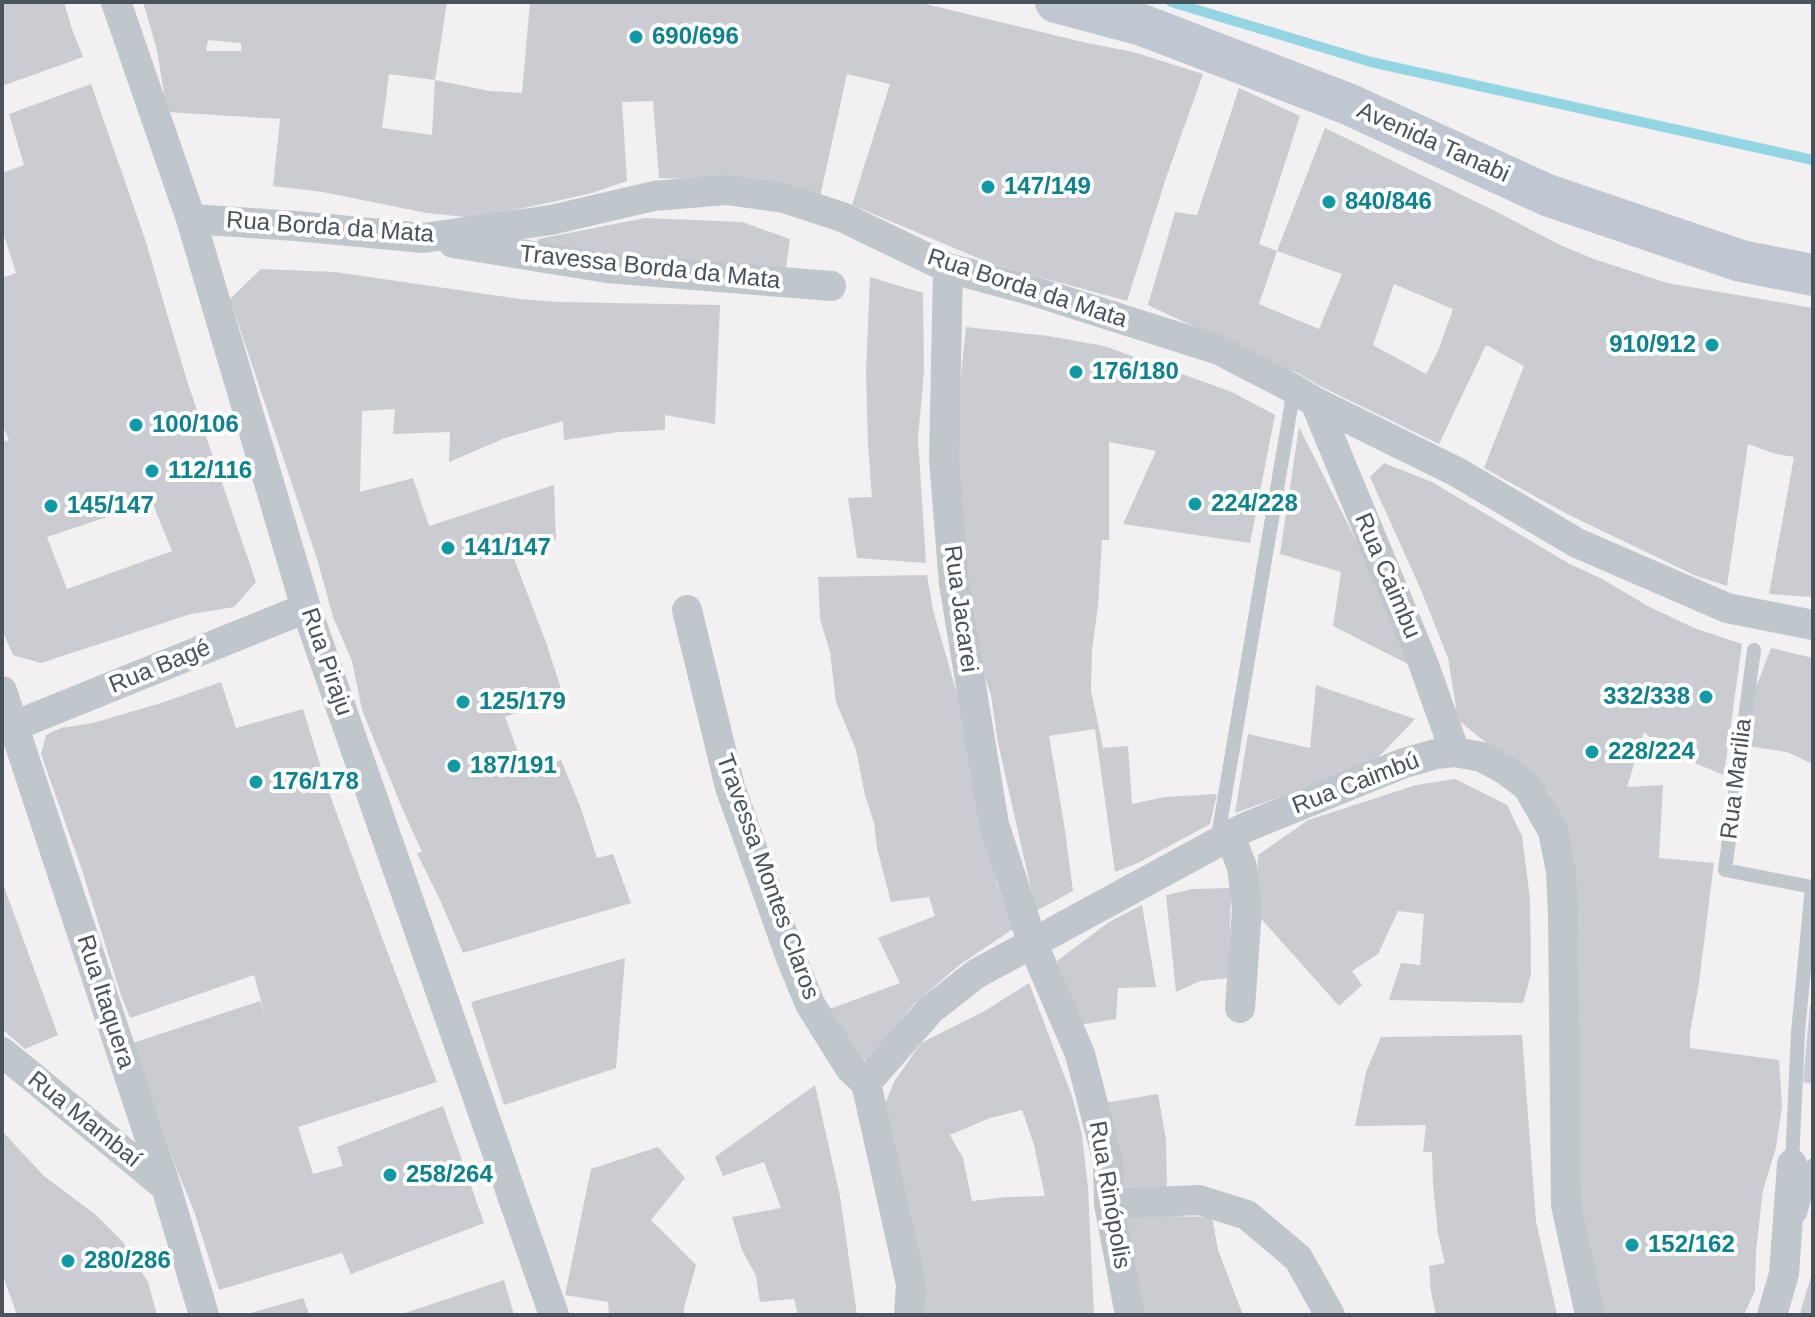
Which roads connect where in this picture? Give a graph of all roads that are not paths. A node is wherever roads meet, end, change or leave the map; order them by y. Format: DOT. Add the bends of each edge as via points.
graph roads {
  1 [pos="116,2"];
  2 [pos="1056,2"];
  3 [pos="191,219"];
  4 [pos="423,238"];
  5 [pos="948,268"];
  6 [pos="1813,275"];
  7 [pos="831,286"];
  8 [pos="1304,395"];
  9 [pos="306,608"];
  10 [pos="687,610"];
  11 [pos="1813,625"];
  12 [pos="1754,650"];
  13 [pos="2,691"];
  14 [pos="14,726"];
  15 [pos="1455,752"];
  16 [pos="1223,839"];
  17 [pos="1032,942"];
  18 [pos="1240,1008"];
  19 [pos="2,1052"];
  20 [pos="866,1083"];
  21 [pos="1803,1164"];
  22 [pos="166,1187"];
  23 [pos="1109,1204"];
  24 [pos="204,1315"];
  25 [pos="554,1315"];
  26 [pos="909,1315"];
  27 [pos="1130,1315"];
  28 [pos="1330,1315"];
  29 [pos="1590,1315"];
  30 [pos="1772,1315"];
  1 -- 3 [label="street, Rua Piraju"];
  2 -- 6 [label="street, Avenida Tanabi" via="1142,25 1348,104 1547,195 1741,261"];
  3 -- 4 [label="street, Rua Borda da Mata"];
  3 -- 9 [label="street, Rua Piraju"];
  4 -- 5 [label="street, Rua Borda da Mata" via="551,220 654,196 726,190 784,198 842,217"];
  4 -- 7 [label="street, Travessa Borda da Mata" via="607,268"];
  5 -- 8 [label="street, Rua Borda da Mata" via="1219,350"];
  5 -- 17 [label="street, Rua Jacarei" via="944,460 954,584 994,824"];
  8 -- 11 [label="street, Rua Borda da Mata" via="1457,472 1577,543 1727,608"];
  8 -- 15 [label="street, Rua Caimbu" via="1422,660"];
  8 -- 16 [label="lane"];
  9 -- 14 [label="street, Rua Bagé"];
  9 -- 25 [label="street, Rua Piraju"];
  10 -- 20 [label="street, Travessa Montes Claros" via="730,787 791,958 810,1004 850,1068"];
  12 -- 21 [label="lane, Rua Marilia" via="1725,870 1812,887 1798,1032"];
  13 -- 14 [label="street, Rua Itaquera"];
  14 -- 22 [label="street, Rua Itaquera"];
  15 -- 16 [label="street, Rua Caimbú" via="1404,763"];
  15 -- 29 [label="street, Rua Caimbú" via="1482,757 1527,786 1553,831 1562,899 1566,1205"];
  16 -- 17 [label="street, Rua Caimbú"];
  16 -- 18 [label="street" via="1242,867 1247,909"];
  17 -- 20 [label="street, Rua Caimbú" via="976,974 930,1010"];
  17 -- 23 [label="street, Rua Rinópolis" via="1080,1054 1108,1162"];
  19 -- 22 [label="street, Rua Mambaí"];
  20 -- 26 [label="street" via="911,1284"];
  21 -- 30 [label="street, Rua Marilia"];
  22 -- 24 [label="street, Rua Itaquera"];
  23 -- 27 [label="street, Rua Rinópolis"];
  23 -- 28 [label="street" via="1199,1200 1247,1215 1298,1258"];
}
